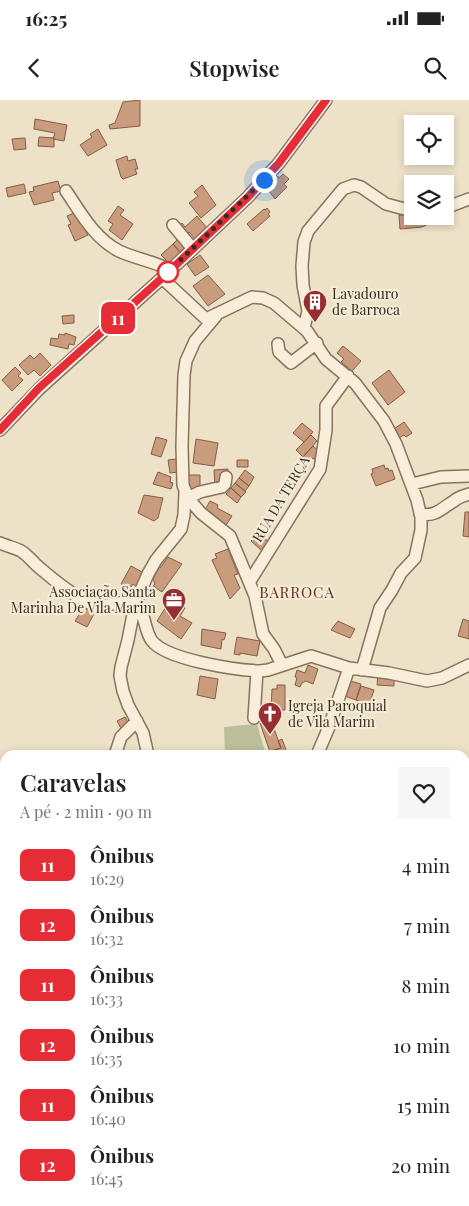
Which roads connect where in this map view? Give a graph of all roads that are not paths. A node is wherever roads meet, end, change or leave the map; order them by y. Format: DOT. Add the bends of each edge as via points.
graph roads {
  1 [pos="326,100"];
  2 [pos="66,191"];
  3 [pos="469,199"];
  4 [pos="454,205"];
  5 [pos="404,210"];
  6 [pos="173,225"];
  7 [pos="193,249"];
  8 [pos="166,274"];
  9 [pos="217,314"];
  10 [pos="304,328"];
  11 [pos="317,343"];
  12 [pos="278,344"];
  13 [pos="348,376"];
  14 [pos="0,430"];
  15 [pos="469,476"];
  16 [pos="226,477"];
  17 [pos="412,484"];
  18 [pos="469,494"];
  19 [pos="187,495"];
  20 [pos="420,514"];
  21 [pos="0,543"];
  22 [pos="250,581"];
  23 [pos="135,604"];
  24 [pos="282,665"];
  25 [pos="469,665"];
  26 [pos="349,668"];
  27 [pos="362,670"];
  28 [pos="257,671"];
  29 [pos="254,718"];
  30 [pos="137,721"];
  31 [pos="117,750"];
  32 [pos="147,750"];
  33 [pos="319,750"];
  1 -- 7 [label="street" via="279,163"];
  2 -- 8 [label="street" via="91,227 107,243 119,251 152,261"];
  3 -- 4 [label="street"];
  5 -- 10 [label="street" via="381,202 359,186 351,186 343,190 308,231 302,276 308,311"];
  6 -- 7 [label="street"];
  7 -- 8 [label="street"];
  8 -- 9 [label="street" via="204,318"];
  8 -- 14 [label="street" via="39,388"];
  9 -- 10 [label="street" via="258,297 274,303"];
  9 -- 19 [label="street" via="194,341 186,361 182,478"];
  10 -- 11 [label="street"];
  11 -- 12 [label="street" via="291,363 279,352"];
  11 -- 13 [label="street" via="326,359"];
  13 -- 17 [label="street" via="387,426"];
  13 -- 22 [label="street, RUA DA TERÇA" via="326,406 320,469"];
  15 -- 17 [label="street" via="444,476"];
  16 -- 19 [label="street" via="222,487"];
  17 -- 20 [label="street"];
  18 -- 20 [label="street" via="436,513"];
  19 -- 22 [label="street" via="204,516 228,533"];
  19 -- 23 [label="street" via="181,529 152,564"];
  20 -- 27 [label="street" via="421,530 416,555 380,608"];
  21 -- 23 [label="street" via="22,552 89,604"];
  22 -- 24 [label="street" via="263,634"];
  23 -- 28 [label="street" via="151,640 163,650 186,659"];
  23 -- 30 [label="street" via="120,676 125,698"];
  24 -- 26 [label="street" via="311,656"];
  24 -- 28 [label="street"];
  25 -- 27 [label="street" via="432,680"];
  26 -- 27 [label="street"];
  26 -- 33 [label="street"];
  28 -- 29 [label="street"];
  30 -- 31 [label="street" via="121,737"];
  30 -- 32 [label="street"];
}
